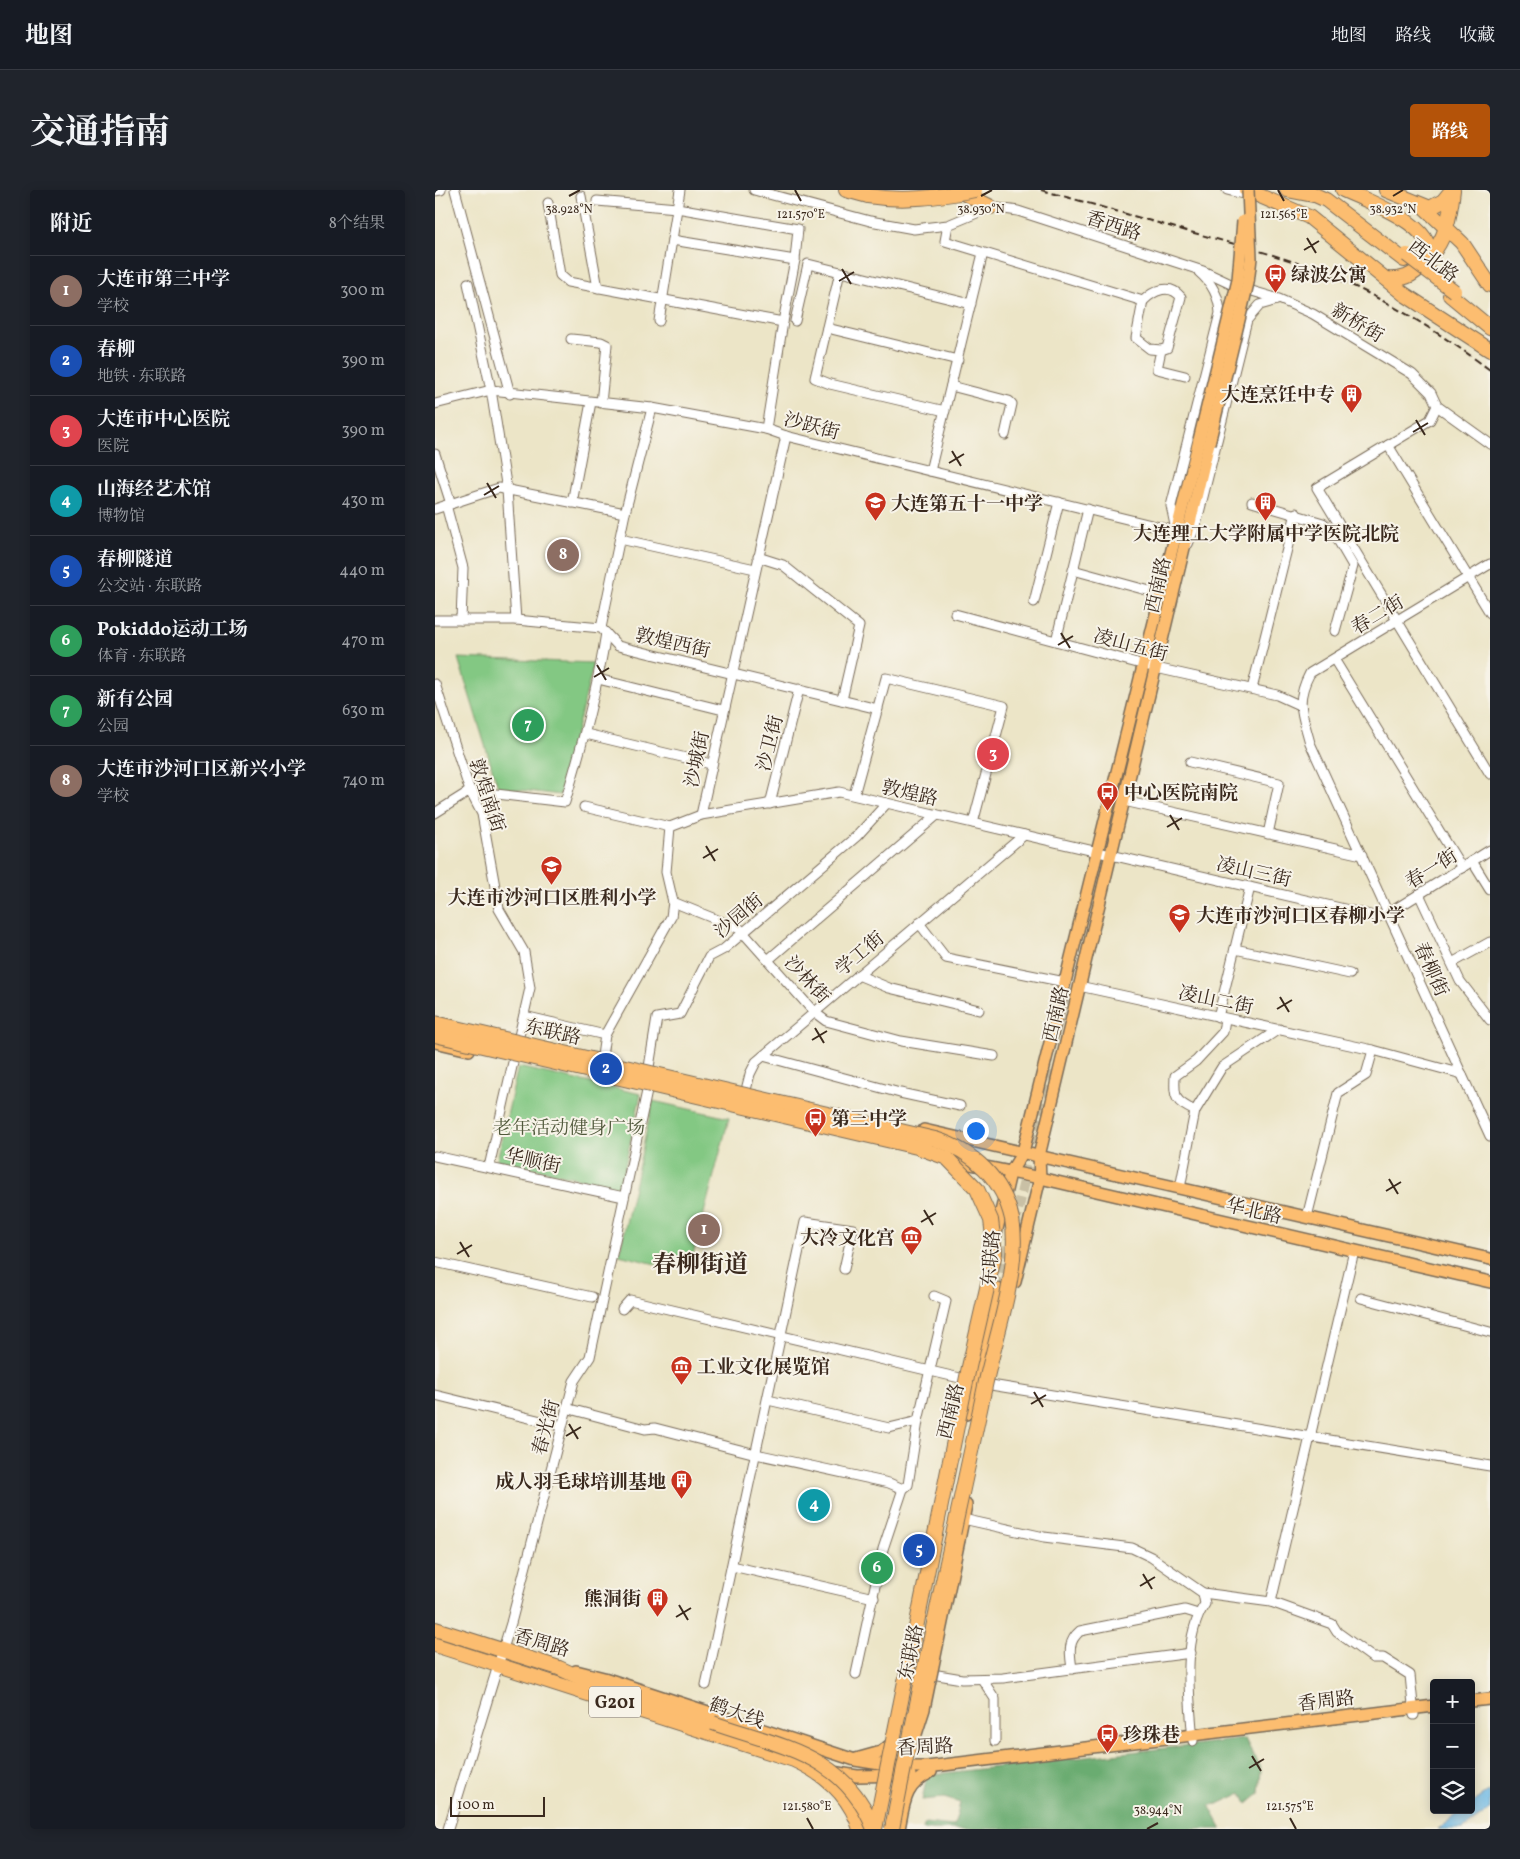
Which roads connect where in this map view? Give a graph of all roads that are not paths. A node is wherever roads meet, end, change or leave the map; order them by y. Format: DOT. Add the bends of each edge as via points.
graph roads {
  1 [pos="441,190"];
  2 [pos="455,190"];
  3 [pos="680,190"];
  4 [pos="755,190"];
  5 [pos="846,190"];
  6 [pos="957,190"];
  7 [pos="975,190"];
  8 [pos="1227,190"];
  9 [pos="1240,190"];
  10 [pos="1247,190"];
  11 [pos="1287,190"];
  12 [pos="1304,190"];
  13 [pos="1343,190"];
  14 [pos="1377,190"];
  15 [pos="1453,190"];
  16 [pos="435,191"];
  17 [pos="1391,192"];
  18 [pos="1319,194"];
  19 [pos="581,196"];
  20 [pos="597,200"];
  21 [pos="548,203"];
  22 [pos="1281,204"];
  23 [pos="1423,206"];
  24 [pos="991,207"];
  25 [pos="677,208"];
  26 [pos="947,226"];
  27 [pos="1447,226"];
  28 [pos="672,240"];
  29 [pos="983,253"];
  30 [pos="795,260"];
  31 [pos="1427,260"];
  32 [pos="1191,267"];
  33 [pos="839,272"];
  34 [pos="1386,279"];
  35 [pos="468,283"];
  36 [pos="1490,285"];
  37 [pos="1235,286"];
  38 [pos="598,288"];
  39 [pos="1452,293"];
  40 [pos="1259,294"];
  41 [pos="1279,299"];
  42 [pos="662,300"];
  43 [pos="1143,301"];
  44 [pos="971,304"];
  45 [pos="1219,313"];
  46 [pos="1490,318"];
  47 [pos="795,320"];
  48 [pos="1247,320"];
  49 [pos="659,321"];
  50 [pos="783,322"];
  51 [pos="827,328"];
  52 [pos="1490,328"];
  53 [pos="571,339"];
  54 [pos="1161,350"];
  55 [pos="1490,350"];
  56 [pos="957,360"];
  57 [pos="1185,376"];
  58 [pos="951,386"];
  59 [pos="491,390"];
  60 [pos="510,394"];
  61 [pos="591,402"];
  62 [pos="601,403"];
  63 [pos="435,404"];
  64 [pos="1437,406"];
  65 [pos="652,408"];
  66 [pos="945,411"];
  67 [pos="766,429"];
  68 [pos="1005,435"];
  69 [pos="786,436"];
  70 [pos="1204,441"];
  71 [pos="1490,444"];
  72 [pos="1388,445"];
  73 [pos="435,454"];
  74 [pos="930,471"];
  75 [pos="507,490"];
  76 [pos="1059,502"];
  77 [pos="1252,502"];
  78 [pos="572,503"];
  79 [pos="448,504"];
  80 [pos="435,509"];
  81 [pos="1087,509"];
  82 [pos="625,513"];
  83 [pos="1296,513"];
  84 [pos="1176,531"];
  85 [pos="620,539"];
  86 [pos="1183,555"];
  87 [pos="758,557"];
  88 [pos="1490,564"];
  89 [pos="755,569"];
  90 [pos="1073,570"];
  91 [pos="1468,577"];
  92 [pos="1161,594"];
  93 [pos="1034,602"];
  94 [pos="1490,613"];
  95 [pos="955,614"];
  96 [pos="435,620"];
  97 [pos="461,620"];
  98 [pos="516,620"];
  99 [pos="1397,621"];
  100 [pos="603,630"];
  101 [pos="1335,631"];
  102 [pos="1057,641"];
  103 [pos="1334,659"];
  104 [pos="1143,665"];
  105 [pos="1155,668"];
  106 [pos="732,673"];
  107 [pos="598,680"];
  108 [pos="435,684"];
  109 [pos="1252,689"];
  110 [pos="799,690"];
  111 [pos="842,700"];
  112 [pos="1299,705"];
  113 [pos="878,709"];
  114 [pos="723,710"];
  115 [pos="586,734"];
  116 [pos="1190,762"];
  117 [pos="711,764"];
  118 [pos="1490,774"];
  119 [pos="470,791"];
  120 [pos="854,795"];
  121 [pos="1124,802"];
  122 [pos="887,803"];
  123 [pos="770,804"];
  124 [pos="584,806"];
  125 [pos="435,813"];
  126 [pos="937,814"];
  127 [pos="701,815"];
  128 [pos="973,823"];
  129 [pos="670,827"];
  130 [pos="1267,834"];
  131 [pos="1024,835"];
  132 [pos="1490,850"];
  133 [pos="1097,851"];
  134 [pos="1111,854"];
  135 [pos="1362,856"];
  136 [pos="1472,861"];
  137 [pos="1462,868"];
  138 [pos="1250,887"];
  139 [pos="1490,890"];
  140 [pos="1419,894"];
  141 [pos="1086,895"];
  142 [pos="1100,899"];
  143 [pos="673,902"];
  144 [pos="1389,913"];
  145 [pos="919,923"];
  146 [pos="1086,931"];
  147 [pos="743,932"];
  148 [pos="1490,942"];
  149 [pos="1235,949"];
  150 [pos="768,960"];
  151 [pos="1452,963"];
  152 [pos="1350,974"];
  153 [pos="859,975"];
  154 [pos="1065,982"];
  155 [pos="1079,986"];
  156 [pos="979,1010"];
  157 [pos="815,1012"];
  158 [pos="524,1016"];
  159 [pos="435,1017"];
  160 [pos="1222,1018"];
  161 [pos="1490,1020"];
  162 [pos="435,1023"];
  163 [pos="1279,1029"];
  164 [pos="605,1035"];
  165 [pos="435,1036"];
  166 [pos="518,1036"];
  167 [pos="435,1042"];
  168 [pos="1373,1050"];
  169 [pos="602,1056"];
  170 [pos="763,1056"];
  171 [pos="994,1056"];
  172 [pos="513,1060"];
  173 [pos="649,1067"];
  174 [pos="1051,1071"];
  175 [pos="1462,1074"];
  176 [pos="746,1090"];
  177 [pos="647,1091"];
  178 [pos="960,1106"];
  179 [pos="1195,1111"];
  180 [pos="740,1113"];
  181 [pos="1490,1136"];
  182 [pos="1023,1152"];
  183 [pos="435,1156"];
  184 [pos="1039,1156"];
  185 [pos="489,1167"];
  186 [pos="1010,1173"];
  187 [pos="1040,1178"];
  188 [pos="1180,1188"];
  189 [pos="624,1197"];
  190 [pos="1307,1217"];
  191 [pos="1354,1251"];
  192 [pos="1490,1259"];
  193 [pos="435,1262"];
  194 [pos="844,1269"];
  195 [pos="1490,1282"];
  196 [pos="998,1289"];
  197 [pos="934,1296"];
  198 [pos="592,1297"];
  199 [pos="1361,1298"];
  200 [pos="622,1310"];
  201 [pos="1490,1332"];
  202 [pos="782,1337"];
  203 [pos="930,1371"];
  204 [pos="960,1378"];
  205 [pos="991,1385"];
  206 [pos="435,1394"];
  207 [pos="768,1400"];
  208 [pos="971,1406"];
  209 [pos="566,1408"];
  210 [pos="918,1421"];
  211 [pos="561,1426"];
  212 [pos="981,1434"];
  213 [pos="1310,1437"];
  214 [pos="756,1454"];
  215 [pos="1490,1466"];
  216 [pos="953,1477"];
  217 [pos="903,1489"];
  218 [pos="937,1495"];
  219 [pos="963,1519"];
  220 [pos="732,1566"];
  221 [pos="1203,1593"];
  222 [pos="874,1598"];
  223 [pos="1271,1602"];
  224 [pos="1198,1614"];
  225 [pos="435,1629"];
  226 [pos="435,1645"];
  227 [pos="502,1650"];
  228 [pos="1191,1653"];
  229 [pos="498,1665"];
  230 [pos="559,1668"];
  231 [pos="1072,1669"];
  232 [pos="919,1672"];
  233 [pos="856,1674"];
  234 [pos="982,1679"];
  235 [pos="706,1685"];
  236 [pos="1490,1699"];
  237 [pos="1475,1701"];
  238 [pos="1490,1706"];
  239 [pos="1430,1707"];
  240 [pos="1475,1708"];
  241 [pos="1414,1711"];
  242 [pos="1430,1712"];
  243 [pos="902,1736"];
  244 [pos="1193,1738"];
  245 [pos="995,1741"];
  246 [pos="794,1760"];
  247 [pos="855,1760"];
  248 [pos="896,1768"];
  249 [pos="932,1769"];
  250 [pos="882,1827"];
  251 [pos="448,1829"];
  252 [pos="859,1829"];
  253 [pos="899,1829"];
  1 -- 16 [label="street"];
  2 -- 60 [label="street"];
  3 -- 25 [label="street"];
  4 -- 26 [label="street" via="870,221 914,229"];
  5 -- 7 [label="highway, bridge" via="895,200"];
  6 -- 24 [label="highway"];
  8 -- 22 [label="street"];
  9 -- 70 [label="main road, 西南路, bridge" via="1243,233 1238,280"];
  10 -- 22 [label="highway"];
  10 -- 70 [label="main road, 西南路, bridge" via="1251,258 1248,283"];
  11 -- 18 [label="highway"];
  12 -- 18 [label="highway, 西北路"];
  13 -- 31 [label="highway" via="1415,226 1425,236"];
  14 -- 17 [label="highway"];
  15 -- 23 [label="highway" via="1436,206"];
  15 -- 27 [label="highway"];
  17 -- 23 [label="highway"];
  18 -- 39 [label="highway, 西北路"];
  19 -- 38 [label="street"];
  20 -- 25 [label="street"];
  21 -- 38 [label="street" via="560,275 568,282"];
  22 -- 34 [label="highway" via="1309,217"];
  23 -- 27 [label="highway"];
  24 -- 26 [label="street"];
  24 -- 32 [label="street, 香西路" via="1019,212"];
  25 -- 28 [label="street"];
  25 -- 30 [label="street" via="798,229"];
  26 -- 29 [label="street" via="945,241"];
  27 -- 31 [label="highway" via="1439,245"];
  27 -- 36 [label="highway"];
  28 -- 30 [label="street"];
  28 -- 42 [label="street"];
  29 -- 43 [label="street"];
  29 -- 44 [label="street"];
  30 -- 50 [label="street"];
  31 -- 34 [label="highway" via="1421,268 1401,280"];
  32 -- 37 [label="street, 香西路"];
  32 -- 45 [label="street" via="1213,286"];
  33 -- 44 [label="street"];
  33 -- 47 [label="street" via="809,264"];
  33 -- 51 [label="street"];
  34 -- 55 [label="highway"];
  35 -- 59 [label="street"];
  37 -- 40 [label="street, 香西路"];
  37 -- 45 [label="street"];
  37 -- 48 [label="street"];
  38 -- 42 [label="street"];
  39 -- 46 [label="highway, 西北路"];
  39 -- 52 [label="highway, 西北路"];
  40 -- 41 [label="street, 新桥街"];
  41 -- 48 [label="street" via="1259,305"];
  41 -- 64 [label="street, 新桥街" via="1313,314 1412,374 1431,393"];
  42 -- 49 [label="street"];
  42 -- 50 [label="street"];
  43 -- 54 [label="street" via="1136,338 1150,348"];
  43 -- 54 [label="street" via="1156,290 1169,289 1181,297 1167,348"];
  44 -- 56 [label="street"];
  45 -- 84 [label="street" via="1171,506"];
  48 -- 86 [label="street" via="1196,525"];
  50 -- 67 [label="street"];
  51 -- 56 [label="street"];
  51 -- 66 [label="street" via="815,378"];
  53 -- 62 [label="street" via="607,345"];
  54 -- 57 [label="street" via="1157,369"];
  56 -- 58 [label="street"];
  58 -- 66 [label="street"];
  58 -- 68 [label="street" via="1009,401 1012,404"];
  59 -- 60 [label="street, 沙跃街"];
  59 -- 63 [label="street, 沙跃街"];
  59 -- 75 [label="street"];
  60 -- 61 [label="street, 沙跃街"];
  61 -- 62 [label="street, 沙跃街"];
  61 -- 78 [label="street"];
  62 -- 65 [label="street, 沙跃街"];
  64 -- 71 [label="street"];
  64 -- 72 [label="street" via="1430,420"];
  65 -- 67 [label="street, 沙跃街"];
  65 -- 82 [label="street"];
  66 -- 74 [label="street"];
  67 -- 69 [label="street, 沙跃街"];
  69 -- 74 [label="street, 沙跃街"];
  69 -- 87 [label="street, 沙城街"];
  70 -- 84 [label="main road, 西南路"];
  70 -- 86 [label="main road, 西南路"];
  72 -- 91 [label="street"];
  72 -- 99 [label="street" via="1317,488"];
  73 -- 79 [label="street"];
  74 -- 76 [label="street, 沙跃街"];
  75 -- 78 [label="street"];
  75 -- 79 [label="street" via="499,488"];
  75 -- 98 [label="street"];
  76 -- 81 [label="street, 沙跃街"];
  76 -- 93 [label="street"];
  77 -- 83 [label="street"];
  78 -- 82 [label="street"];
  79 -- 80 [label="street"];
  79 -- 97 [label="street" via="463,568"];
  81 -- 84 [label="street, 沙跃街"];
  81 -- 90 [label="street"];
  82 -- 85 [label="street"];
  83 -- 101 [label="street" via="1323,522 1335,535 1353,566"];
  83 -- 109 [label="street"];
  84 -- 92 [label="main road, 西南路"];
  85 -- 89 [label="street"];
  85 -- 100 [label="street"];
  86 -- 105 [label="main road, 西南路"];
  87 -- 89 [label="street, 沙城街"];
  87 -- 111 [label="street" via="783,566 859,626"];
  88 -- 91 [label="street, 春二街"];
  89 -- 106 [label="street, 沙城街"];
  90 -- 92 [label="street"];
  90 -- 102 [label="street"];
  91 -- 94 [label="street"];
  91 -- 99 [label="street, 春二街"];
  92 -- 104 [label="main road, 西南路"];
  95 -- 102 [label="street, 凌山五街"];
  96 -- 97 [label="street"];
  97 -- 98 [label="street"];
  98 -- 100 [label="street"];
  99 -- 103 [label="street, 春二街"];
  99 -- 118 [label="street"];
  100 -- 106 [label="street, 敦煌西街" via="618,646"];
  100 -- 107 [label="street"];
  102 -- 104 [label="street, 凌山五街"];
  103 -- 112 [label="street, 春二街" via="1310,673 1301,689"];
  103 -- 137 [label="street"];
  104 -- 105 [label="street, 凌山五街"];
  104 -- 133 [label="main road, 西南路"];
  105 -- 109 [label="street, 凌山五街"];
  105 -- 121 [label="main road, 西南路"];
  106 -- 110 [label="street, 敦煌西街"];
  106 -- 114 [label="street, 沙城街"];
  107 -- 114 [label="street"];
  107 -- 115 [label="street"];
  108 -- 119 [label="street, 敦煌南街"];
  109 -- 112 [label="street, 凌山五街"];
  110 -- 111 [label="street, 敦煌西街"];
  110 -- 123 [label="street, 沙卫街"];
  111 -- 113 [label="street, 敦煌西街"];
  112 -- 135 [label="street, 春柳街" via="1310,743"];
  113 -- 120 [label="street"];
  113 -- 128 [label="street" via="886,678 1004,706"];
  114 -- 117 [label="street, 沙城街"];
  115 -- 117 [label="street"];
  115 -- 119 [label="street" via="565,802"];
  116 -- 130 [label="street" via="1279,783"];
  117 -- 127 [label="street, 沙城街"];
  119 -- 125 [label="street"];
  119 -- 158 [label="street, 敦煌南街" via="482,814 499,909 524,952 530,988"];
  120 -- 122 [label="street, 敦煌路"];
  120 -- 123 [label="street, 敦煌路" via="839,792"];
  121 -- 130 [label="street"];
  121 -- 134 [label="main road, 西南路"];
  122 -- 126 [label="street, 敦煌路"];
  122 -- 147 [label="street, 沙园街" via="857,836"];
  123 -- 127 [label="street, 敦煌路"];
  124 -- 129 [label="street"];
  126 -- 128 [label="street, 敦煌路"];
  126 -- 150 [label="street"];
  127 -- 129 [label="street, 沙城街"];
  128 -- 131 [label="street, 敦煌路"];
  129 -- 143 [label="street" via="666,872"];
  130 -- 135 [label="street"];
  131 -- 133 [label="street, 敦煌路"];
  131 -- 145 [label="street, 学工街"];
  132 -- 136 [label="street, 春一街"];
  133 -- 134 [label="street, 敦煌路"];
  133 -- 141 [label="main road, 西南路"];
  134 -- 138 [label="street, 凌山三街"];
  134 -- 142 [label="main road, 西南路"];
  135 -- 144 [label="street, 春柳街"];
  136 -- 137 [label="street, 春一街"];
  136 -- 139 [label="street"];
  137 -- 140 [label="street, 春一街"];
  138 -- 144 [label="street, 凌山三街" via="1379,917"];
  138 -- 149 [label="street"];
  140 -- 144 [label="street, 春一街"];
  140 -- 151 [label="street"];
  141 -- 146 [label="main road, 西南路"];
  141 -- 154 [label="main road, 西南路"];
  142 -- 146 [label="main road, 西南路"];
  142 -- 155 [label="main road, 西南路"];
  143 -- 147 [label="street, 沙林街"];
  143 -- 164 [label="street" via="671,916"];
  144 -- 175 [label="street, 春柳街"];
  145 -- 153 [label="street, 学工街"];
  145 -- 154 [label="street" via="946,958"];
  146 -- 174 [label="main road, 西南路"];
  147 -- 150 [label="street, 沙林街"];
  147 -- 173 [label="street, 沙园街" via="709,957 680,1014 657,1018"];
  148 -- 151 [label="street"];
  149 -- 152 [label="street"];
  149 -- 160 [label="street"];
  150 -- 157 [label="street, 沙林街"];
  151 -- 161 [label="street" via="1460,981"];
  153 -- 156 [label="street" via="889,988"];
  153 -- 157 [label="street, 学工街"];
  154 -- 182 [label="main road, 西南路"];
  155 -- 160 [label="street, 凌山二街"];
  155 -- 184 [label="main road, 西南路"];
  157 -- 170 [label="street, 学工街"];
  157 -- 171 [label="street, 沙林街" via="826,1021 901,1041"];
  158 -- 164 [label="street"];
  158 -- 166 [label="street, 敦煌南街"];
  159 -- 166 [label="main road, 华北路"];
  160 -- 163 [label="street, 凌山二街"];
  160 -- 179 [label="street" via="1223,1032 1196,1061 1175,1076 1174,1093 1179,1103"];
  162 -- 248 [label="highway, 东联路, bridge" via="935,1139 967,1153 996,1182 1012,1220 1011,1272"];
  163 -- 168 [label="street, 凌山二街"];
  163 -- 179 [label="street" via="1221,1067"];
  164 -- 169 [label="street"];
  165 -- 248 [label="highway, 东联路, bridge" via="917,1147 947,1158 983,1198 993,1230 994,1265 969,1367"];
  166 -- 169 [label="main road, 华北路"];
  166 -- 172 [label="street, 敦煌南街"];
  167 -- 172 [label="main road, 华北路"];
  168 -- 175 [label="street, 凌山二街"];
  168 -- 190 [label="street" via="1366,1075 1338,1093"];
  169 -- 173 [label="main road, 华北路"];
  170 -- 176 [label="street, 学工街" via="756,1062"];
  170 -- 178 [label="street"];
  172 -- 177 [label="main road, 华北路"];
  172 -- 185 [label="street, 敦煌南街"];
  173 -- 176 [label="main road, 华北路"];
  175 -- 181 [label="street, 春柳街"];
  176 -- 180 [label="street, 学工街"];
  176 -- 182 [label="main road, 华北路"];
  177 -- 180 [label="main road, 华北路"];
  177 -- 189 [label="street, 春光街"];
  179 -- 188 [label="street"];
  180 -- 186 [label="main road, 华北路"];
  182 -- 184 [label="main road, 华北路"];
  182 -- 186 [label="main road, 西南路"];
  183 -- 185 [label="street, 华顺街"];
  184 -- 187 [label="main road, 西南路"];
  184 -- 188 [label="main road, 华北路"];
  185 -- 189 [label="street, 华顺街"];
  186 -- 187 [label="main road, 华北路"];
  186 -- 204 [label="main road, 西南路"];
  187 -- 191 [label="main road, 华北路"];
  187 -- 205 [label="main road, 西南路"];
  188 -- 190 [label="main road, 华北路"];
  189 -- 209 [label="street, 春光街" via="590,1357 574,1381"];
  190 -- 192 [label="main road, 华北路"];
  191 -- 195 [label="main road, 华北路"];
  191 -- 213 [label="street"];
  193 -- 198 [label="street"];
  194 -- 202 [label="street" via="853,1229 805,1222"];
  196 -- 208 [label="main road, 西南路"];
  197 -- 203 [label="street" via="946,1301"];
  199 -- 201 [label="street"];
  200 -- 202 [label="street" via="630,1300"];
  202 -- 203 [label="street"];
  202 -- 207 [label="street"];
  203 -- 204 [label="street"];
  203 -- 210 [label="street"];
  204 -- 208 [label="main road"];
  204 -- 218 [label="main road, 西南路"];
  205 -- 208 [label="main road"];
  205 -- 212 [label="main road, 西南路"];
  205 -- 213 [label="street"];
  206 -- 211 [label="street"];
  207 -- 210 [label="street" via="889,1428"];
  207 -- 214 [label="street"];
  208 -- 212 [label="main road"];
  208 -- 216 [label="main road, 西南路"];
  208 -- 232 [label="main road, 西南路"];
  209 -- 211 [label="street, 春光街"];
  209 -- 214 [label="street"];
  210 -- 217 [label="street" via="908,1485"];
  211 -- 227 [label="street, 春光街"];
  212 -- 219 [label="main road, 西南路"];
  213 -- 215 [label="street"];
  213 -- 223 [label="street"];
  214 -- 217 [label="street" via="889,1482"];
  214 -- 220 [label="street"];
  216 -- 218 [label="main road"];
  216 -- 243 [label="main road, 西南路"];
  217 -- 222 [label="street" via="883,1549"];
  218 -- 248 [label="main road, 西南路, bridge" via="894,1703"];
  219 -- 221 [label="street" via="1044,1537 1132,1548 1151,1557"];
  219 -- 248 [label="main road, 西南路, bridge" via="924,1709"];
  220 -- 222 [label="street"];
  220 -- 235 [label="street"];
  221 -- 223 [label="street"];
  221 -- 224 [label="street" via="1205,1604"];
  222 -- 233 [label="street"];
  223 -- 241 [label="street" via="1333,1624 1337,1632 1373,1658 1383,1658 1410,1676"];
  224 -- 228 [label="street"];
  224 -- 231 [label="street" via="1185,1610 1080,1631 1070,1644"];
  225 -- 227 [label="highway, 香周路 / G201"];
  226 -- 229 [label="highway, 香周路 / G201"];
  227 -- 229 [label="street, 春光街"];
  227 -- 230 [label="highway, 香周路 / G201"];
  228 -- 231 [label="street"];
  228 -- 244 [label="street" via="1187,1675"];
  229 -- 246 [label="highway, 香周路 / G201"];
  229 -- 251 [label="street, 春光街"];
  230 -- 247 [label="main road, 香周路" via="604,1678"];
  230 -- 250 [label="highway, 鹤大线 / G201, bridge" via="601,1687 806,1755 829,1767 855,1792"];
  231 -- 234 [label="street"];
  232 -- 234 [label="street"];
  232 -- 243 [label="main road, 西南路"];
  234 -- 245 [label="street" via="995,1699"];
  236 -- 237 [label="main road"];
  238 -- 240 [label="main road"];
  239 -- 241 [label="main road, 香周路"];
  241 -- 242 [label="main road, 香周路"];
  241 -- 244 [label="main road, 香周路"];
  243 -- 247 [label="main road" via="881,1752"];
  243 -- 248 [label="main road, 西南路"];
  243 -- 249 [label="main road" via="913,1756"];
  244 -- 249 [label="main road, 香周路"];
  246 -- 248 [label="main road, 香周路" via="842,1774"];
  246 -- 252 [label="highway, G201" via="811,1767 832,1783 849,1804"];
  247 -- 248 [label="main road, 香周路"];
  248 -- 249 [label="main road, 香周路"];
  248 -- 250 [label="highway, 东联路, bridge"];
  248 -- 250 [label="main road, 西南路"];
  249 -- 253 [label="main road" via="908,1791"];
}
